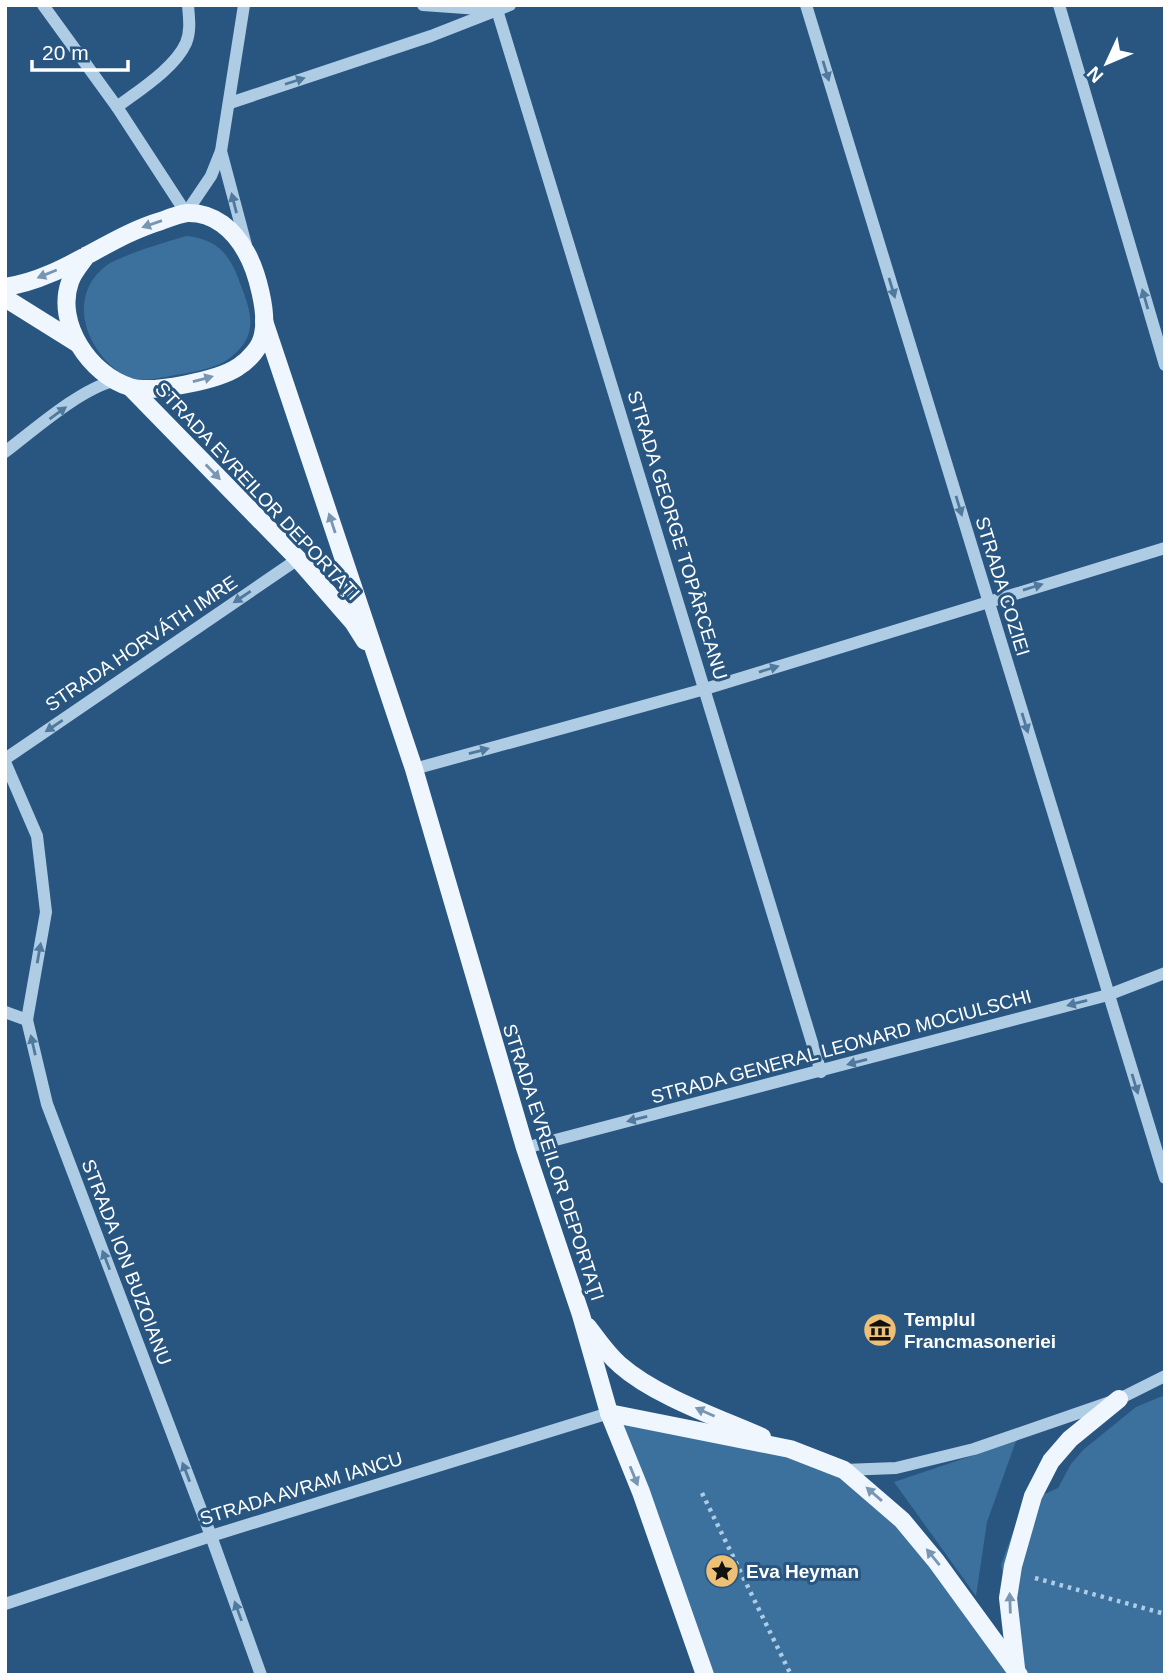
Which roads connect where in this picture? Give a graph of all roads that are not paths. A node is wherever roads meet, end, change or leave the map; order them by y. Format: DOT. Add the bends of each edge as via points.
graph roads {
  1 [pos="43,5"];
  2 [pos="188,5"];
  3 [pos="244,5"];
  4 [pos="424,5"];
  5 [pos="510,5"];
  6 [pos="806,5"];
  7 [pos="1059,5"];
  8 [pos="497,10"];
  9 [pos="230,103"];
  10 [pos="117,107"];
  11 [pos="221,151"];
  12 [pos="186,213"];
  13 [pos="87,256"];
  14 [pos="248,256"];
  15 [pos="5,287"];
  16 [pos="5,298"];
  17 [pos="264,321"];
  18 [pos="77,343"];
  19 [pos="1165,365"];
  20 [pos="122,385"];
  21 [pos="5,452"];
  22 [pos="1165,548"];
  23 [pos="298,559"];
  24 [pos="988,601"];
  25 [pos="377,658"];
  26 [pos="705,689"];
  27 [pos="5,761"];
  28 [pos="414,769"];
  29 [pos="1165,973"];
  30 [pos="1108,995"];
  31 [pos="5,1012"];
  32 [pos="27,1020"];
  33 [pos="821,1072"];
  34 [pos="525,1149"];
  35 [pos="1165,1178"];
  36 [pos="580,1315"];
  37 [pos="1165,1376"];
  38 [pos="1119,1399"];
  39 [pos="609,1413"];
  40 [pos="790,1449"];
  41 [pos="844,1470"];
  42 [pos="211,1536"];
  43 [pos="5,1604"];
  44 [pos="1018,1673"];
  45 [pos="261,1675"];
  46 [pos="705,1675"];
  1 -- 10 [label="street"];
  2 -- 10 [label="street" via="186,43 155,78"];
  3 -- 9 [label="street"];
  4 -- 8 [label="street"];
  5 -- 8 [label="street"];
  6 -- 24 [label="street, STRADA COZIEI, one-way"];
  19 -- 7 [label="street, one-way"];
  9 -- 8 [label="street, one-way"];
  8 -- 26 [label="street, STRADA GEORGE TOPÂRCEANU"];
  9 -- 11 [label="street"];
  10 -- 12 [label="street"];
  11 -- 12 [label="street" via="211,176"];
  14 -- 11 [label="street, one-way"];
  12 -- 13 [label="main road, one-way" via="114,239"];
  12 -- 14 [label="main road" via="218,220"];
  13 -- 15 [label="main road, one-way"];
  13 -- 18 [label="main road" via="67,292 69,324"];
  14 -- 17 [label="main road"];
  16 -- 18 [label="main road"];
  20 -- 17 [label="main road, one-way" via="161,388 237,368 261,343"];
  25 -- 17 [label="main road, STRADA EVREILOR DEPORTAŢI, one-way"];
  18 -- 20 [label="main road" via="97,367"];
  21 -- 20 [label="street, one-way" via="85,393 103,384"];
  20 -- 23 [label="main road, STRADA EVREILOR DEPORTAŢI, one-way"];
  24 -- 22 [label="street, one-way"];
  23 -- 25 [label="main road, STRADA EVREILOR DEPORTAŢI" via="353,622"];
  23 -- 27 [label="street, STRADA HORVÁTH IMRE, one-way"];
  26 -- 24 [label="street, one-way"];
  24 -- 30 [label="street, STRADA COZIEI, one-way"];
  25 -- 28 [label="main road, STRADA EVREILOR DEPORTAŢI"];
  28 -- 26 [label="street, one-way"];
  26 -- 33 [label="street, STRADA GEORGE TOPÂRCEANU"];
  32 -- 27 [label="street, one-way" via="46,912 37,836"];
  28 -- 34 [label="main road, STRADA EVREILOR DEPORTAŢI"];
  29 -- 30 [label="street, STRADA GENERAL LEONARD MOCIULSCHI"];
  30 -- 33 [label="street, STRADA GENERAL LEONARD MOCIULSCHI, one-way"];
  30 -- 35 [label="street, STRADA COZIEI, one-way"];
  31 -- 32 [label="street"];
  42 -- 32 [label="street, STRADA ION BUZOIANU, one-way" via="47,1104"];
  33 -- 34 [label="street, STRADA GENERAL LEONARD MOCIULSCHI, one-way"];
  34 -- 36 [label="main road, STRADA EVREILOR DEPORTAŢI"];
  36 -- 39 [label="main road, STRADA EVREILOR DEPORTAŢI"];
  40 -- 36 [label="main road, one-way" via="650,1385 621,1366"];
  37 -- 38 [label="street"];
  38 -- 41 [label="street" via="961,1452 896,1468"];
  44 -- 38 [label="main road, one-way" via="1009,1598 1032,1496 1070,1438"];
  39 -- 40 [label="main road"];
  39 -- 42 [label="street, STRADA AVRAM IANCU"];
  39 -- 46 [label="main road, STRADA EVREILOR DEPORTAŢI, one-way"];
  40 -- 41 [label="main road"];
  44 -- 41 [label="main road, one-way" via="919,1541"];
  42 -- 43 [label="street, STRADA AVRAM IANCU"];
  45 -- 42 [label="street, STRADA ION BUZOIANU, one-way"];
}
